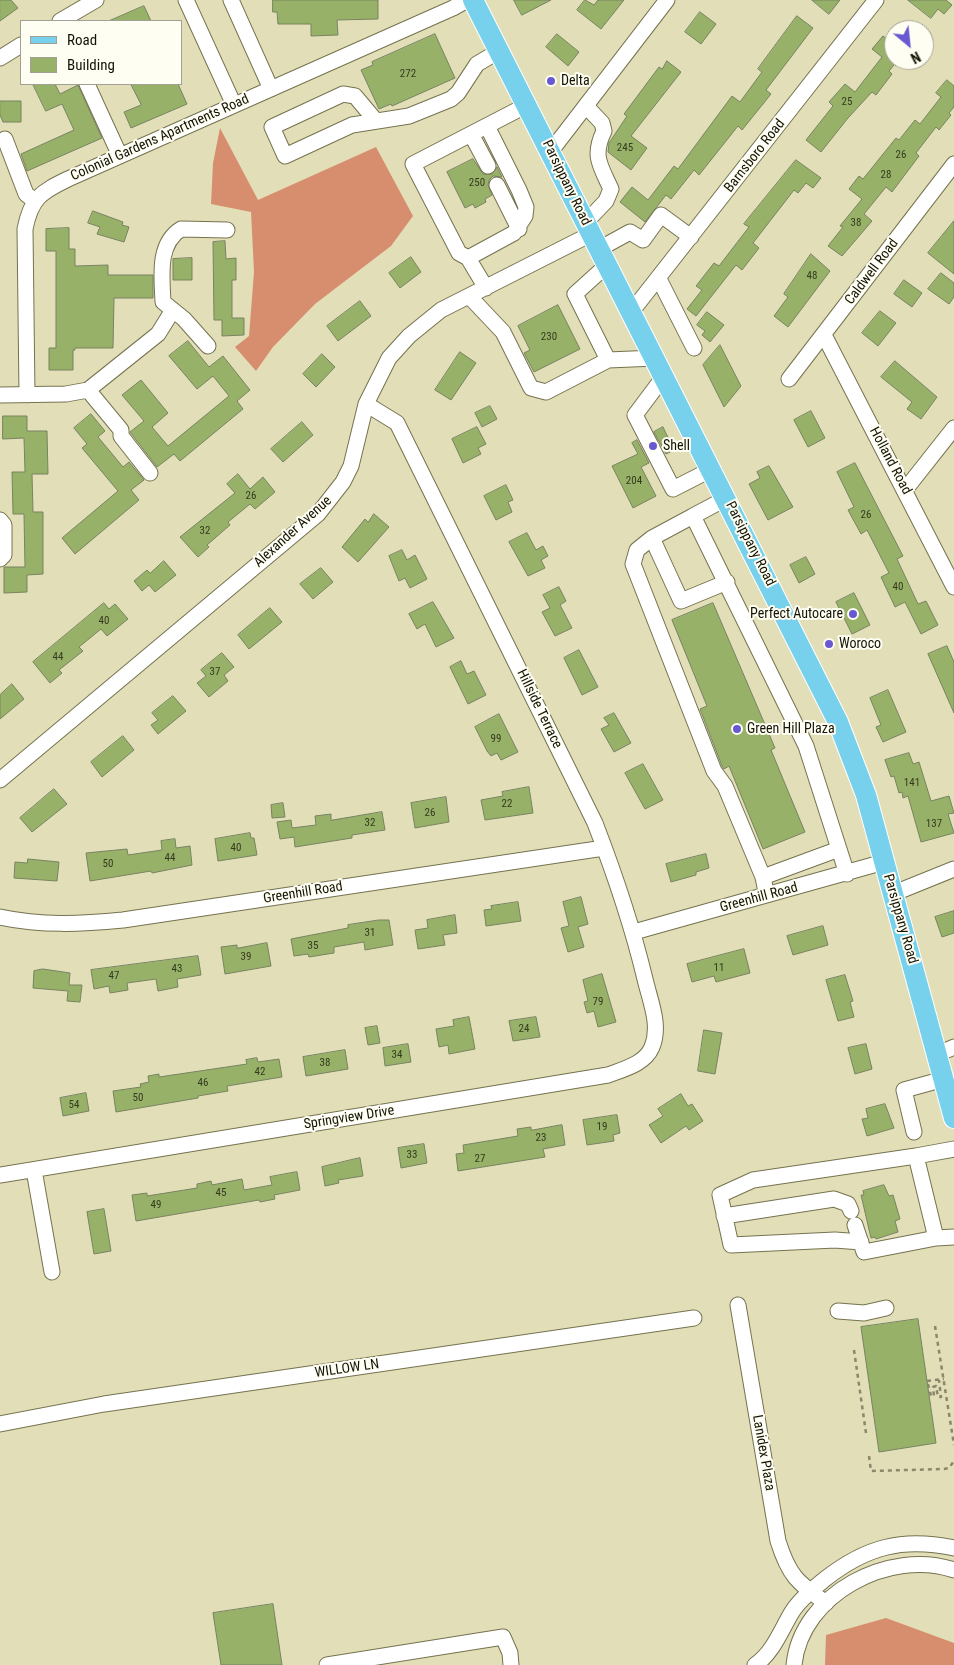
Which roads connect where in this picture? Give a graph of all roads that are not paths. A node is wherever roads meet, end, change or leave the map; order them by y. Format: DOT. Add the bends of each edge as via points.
graph roads {
  1 [pos="96,0"];
  2 [pos="186,0"];
  3 [pos="231,0"];
  4 [pos="467,0"];
  5 [pos="473,0"];
  6 [pos="667,0"];
  7 [pos="876,0"];
  8 [pos="62,20"];
  9 [pos="20,46"];
  10 [pos="499,51"];
  11 [pos="0,58"];
  12 [pos="87,85"];
  13 [pos="271,89"];
  14 [pos="527,105"];
  15 [pos="234,106"];
  16 [pos="586,106"];
  17 [pos="376,121"];
  18 [pos="487,126"];
  19 [pos="471,134"];
  20 [pos="5,139"];
  21 [pos="551,151"];
  22 [pos="120,156"];
  23 [pos="954,164"];
  24 [pos="488,166"];
  25 [pos="497,185"];
  26 [pos="35,200"];
  27 [pos="518,229"];
  28 [pos="227,230"];
  29 [pos="691,237"];
  30 [pos="596,243"];
  31 [pos="468,258"];
  32 [pos="659,279"];
  33 [pos="486,288"];
  34 [pos="469,296"];
  35 [pos="173,310"];
  36 [pos="632,311"];
  37 [pos="824,335"];
  38 [pos="208,346"];
  39 [pos="694,348"];
  40 [pos="608,360"];
  41 [pos="660,367"];
  42 [pos="789,379"];
  43 [pos="88,390"];
  44 [pos="0,395"];
  45 [pos="27,395"];
  46 [pos="366,404"];
  47 [pos="954,428"];
  48 [pos="712,469"];
  49 [pos="150,473"];
  50 [pos="906,490"];
  51 [pos="727,498"];
  52 [pos="693,516"];
  53 [pos="0,520"];
  54 [pos="652,538"];
  55 [pos="0,560"];
  56 [pos="727,582"];
  57 [pos="954,587"];
  58 [pos="0,780"];
  59 [pos="604,848"];
  60 [pos="839,850"];
  61 [pos="884,862"];
  62 [pos="954,868"];
  63 [pos="847,874"];
  64 [pos="763,877"];
  65 [pos="892,894"];
  66 [pos="768,896"];
  67 [pos="0,917"];
  68 [pos="634,932"];
  69 [pos="653,1043"];
  70 [pos="946,1050"];
  71 [pos="944,1078"];
  72 [pos="954,1118"];
  73 [pos="914,1132"];
  74 [pos="954,1149"];
  75 [pos="916,1156"];
  76 [pos="34,1170"];
  77 [pos="0,1175"];
  78 [pos="724,1216"];
  79 [pos="954,1237"];
  80 [pos="936,1238"];
  81 [pos="861,1242"];
  82 [pos="52,1272"];
  83 [pos="738,1305"];
  84 [pos="886,1308"];
  85 [pos="838,1311"];
  86 [pos="694,1318"];
  87 [pos="0,1424"];
  88 [pos="954,1548"];
  89 [pos="954,1570"];
  90 [pos="810,1591"];
  91 [pos="826,1603"];
  92 [pos="394,1660"];
  93 [pos="327,1665"];
  94 [pos="511,1665"];
  95 [pos="756,1665"];
  96 [pos="794,1665"];
  1 -- 8 [label="street"];
  2 -- 15 [label="street"];
  3 -- 13 [label="street"];
  4 -- 13 [label="street, Colonial Gardens Apartments Road"];
  5 -- 10 [label="main road, Parsippany Road"];
  6 -- 16 [label="street"];
  7 -- 29 [label="street, Barnsboro Road"];
  9 -- 11 [label="street"];
  10 -- 14 [label="main road, Parsippany Road"];
  10 -- 17 [label="street" via="477,64 451,99 409,116"];
  12 -- 22 [label="street"];
  13 -- 15 [label="street, Colonial Gardens Apartments Road"];
  14 -- 18 [label="street"];
  14 -- 21 [label="main road, Parsippany Road"];
  15 -- 22 [label="street, Colonial Gardens Apartments Road"];
  16 -- 21 [label="street"];
  16 -- 30 [label="street" via="602,123 604,131 596,148 611,189"];
  17 -- 17 [label="street" via="352,125 284,156 272,127 343,94 355,96"];
  18 -- 19 [label="street"];
  18 -- 27 [label="street" via="526,207"];
  19 -- 24 [label="street"];
  19 -- 31 [label="street" via="413,164 459,253"];
  20 -- 26 [label="street" via="26,194"];
  21 -- 30 [label="main road, Parsippany Road"];
  22 -- 26 [label="street, Colonial Gardens Apartments Road" via="46,189"];
  23 -- 37 [label="street, Caldwell Road"];
  25 -- 27 [label="street"];
  26 -- 45 [label="street" via="25,229"];
  27 -- 31 [label="street"];
  28 -- 35 [label="street" via="181,229 168,240 161,265 163,293 164,302"];
  29 -- 30 [label="street" via="661,215 638,245 630,232"];
  29 -- 32 [label="street, Barnsboro Road"];
  30 -- 33 [label="street, Alexander Avenue"];
  30 -- 36 [label="main road, Parsippany Road"];
  30 -- 40 [label="street" via="575,294"];
  31 -- 33 [label="street"];
  32 -- 36 [label="street, Barnsboro Road"];
  32 -- 39 [label="street"];
  33 -- 34 [label="street, Alexander Avenue"];
  34 -- 40 [label="street" via="503,332 531,388 546,392"];
  34 -- 46 [label="street, Alexander Avenue" via="441,310 409,336 389,358"];
  35 -- 38 [label="street"];
  35 -- 43 [label="street" via="158,334"];
  36 -- 41 [label="main road, Parsippany Road"];
  37 -- 42 [label="street, Caldwell Road"];
  37 -- 50 [label="street, Holland Road"];
  40 -- 41 [label="street"];
  41 -- 48 [label="main road, Parsippany Road"];
  41 -- 48 [label="street" via="635,414 668,480 673,489"];
  43 -- 45 [label="street" via="76,394"];
  43 -- 49 [label="street"];
  44 -- 45 [label="street"];
  46 -- 58 [label="street, Alexander Avenue" via="351,466 344,482 318,514"];
  46 -- 59 [label="street, Hillside Terrace" via="396,423 569,769"];
  47 -- 50 [label="street"];
  48 -- 51 [label="main road, Parsippany Road"];
  50 -- 57 [label="street, Holland Road"];
  51 -- 52 [label="street"];
  51 -- 61 [label="main road, Parsippany Road" via="838,722 866,795"];
  52 -- 54 [label="street"];
  52 -- 56 [label="street"];
  53 -- 55 [label="street" via="4,525 4,555"];
  54 -- 56 [label="street" via="681,601"];
  54 -- 64 [label="street" via="637,550 633,564 714,771 725,786"];
  56 -- 60 [label="street" via="806,746"];
  59 -- 67 [label="street, Greenhill Road" via="123,920 81,924"];
  59 -- 68 [label="street, Hillside Terrace"];
  60 -- 63 [label="street"];
  60 -- 64 [label="street"];
  61 -- 63 [label="street, Greenhill Road"];
  61 -- 65 [label="main road, Parsippany Road"];
  62 -- 65 [label="street"];
  63 -- 66 [label="street, Greenhill Road"];
  64 -- 66 [label="street"];
  65 -- 70 [label="main road, Parsippany Road"];
  66 -- 68 [label="street, Greenhill Road"];
  68 -- 69 [label="street, Hillside Terrace" via="655,1019"];
  69 -- 76 [label="street, Springview Drive" via="647,1056 636,1064 608,1075"];
  70 -- 71 [label="main road, Parsippany Road"];
  71 -- 72 [label="main road, Parsippany Road"];
  71 -- 73 [label="street" via="904,1090"];
  74 -- 75 [label="street"];
  75 -- 78 [label="street" via="753,1180 720,1195"];
  75 -- 80 [label="street"];
  76 -- 77 [label="street"];
  76 -- 82 [label="street"];
  78 -- 81 [label="street" via="731,1246 835,1240"];
  78 -- 81 [label="street" via="834,1199 848,1204"];
  79 -- 80 [label="street"];
  80 -- 81 [label="street" via="864,1252"];
  83 -- 90 [label="street, Lanidex Plaza" via="778,1541 790,1572"];
  84 -- 85 [label="street" via="864,1312"];
  86 -- 87 [label="street, WILLOW LN" via="104,1404"];
  88 -- 90 [label="street" via="914,1543 878,1548 851,1561"];
  89 -- 91 [label="street" via="930,1563 879,1569 858,1579"];
  90 -- 91 [label="street, Lanidex Plaza"];
  90 -- 95 [label="street" via="793,1610 773,1646"];
  91 -- 96 [label="street" via="804,1632"];
  92 -- 93 [label="street"];
  92 -- 94 [label="street" via="503,1637"];
}
